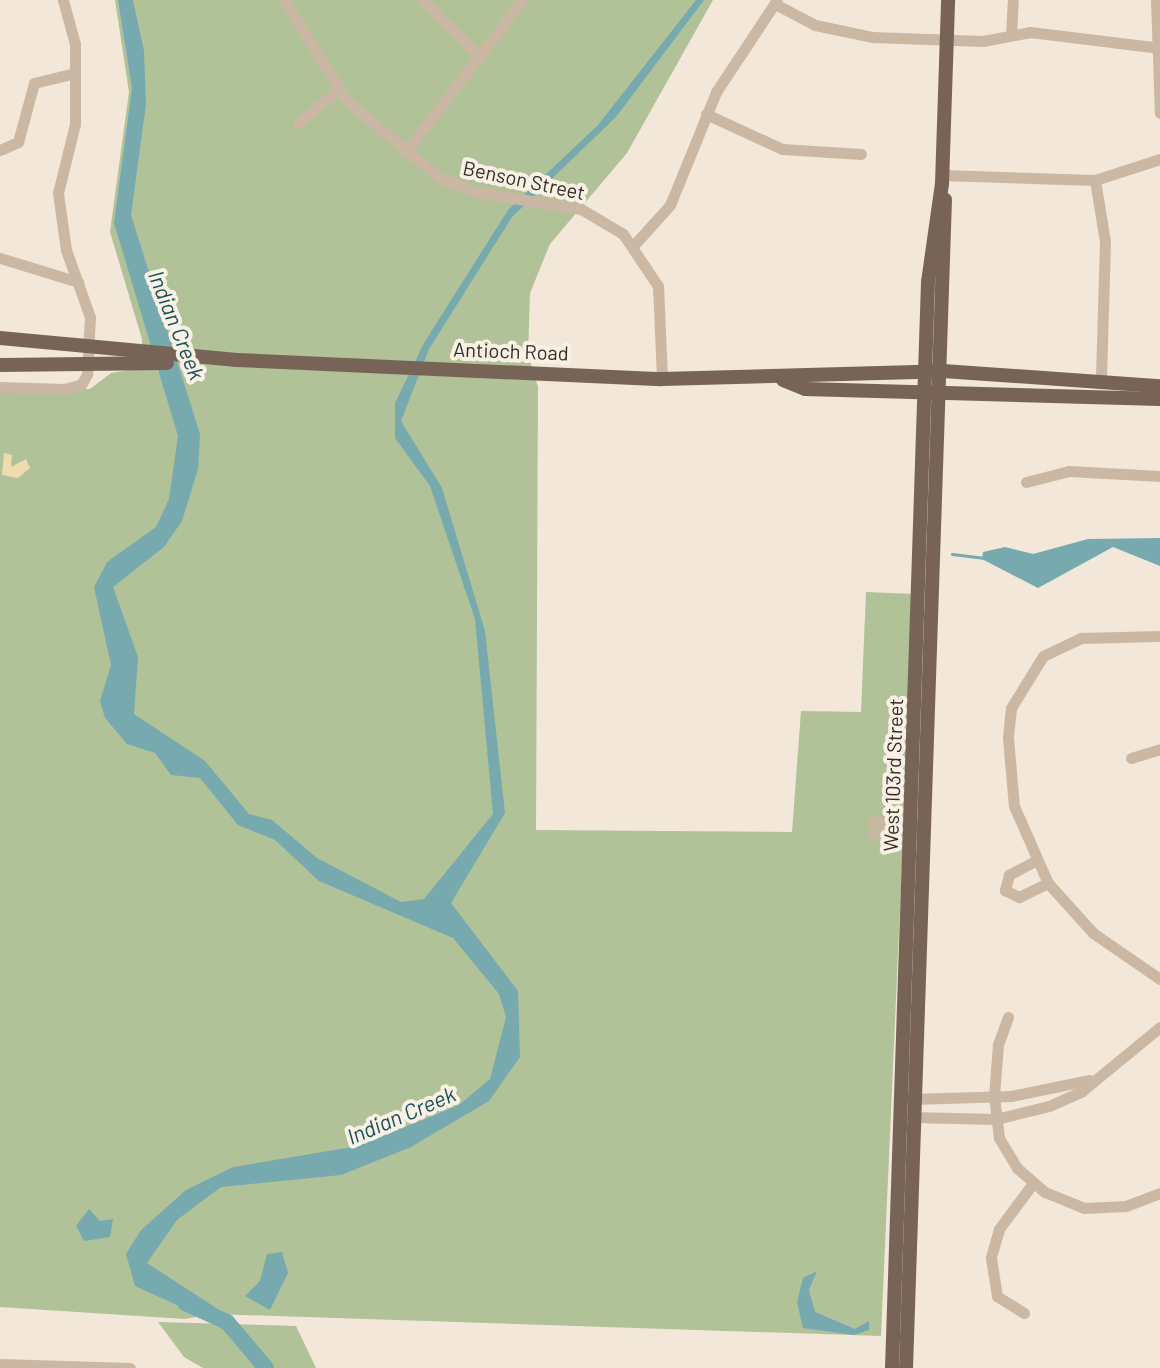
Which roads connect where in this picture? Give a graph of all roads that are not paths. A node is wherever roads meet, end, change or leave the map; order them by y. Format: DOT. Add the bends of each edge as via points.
graph roads {
  1 [pos="63,0"];
  2 [pos="284,0"];
  3 [pos="422,0"];
  4 [pos="522,0"];
  5 [pos="948,0"];
  6 [pos="1013,0"];
  7 [pos="1156,0"];
  8 [pos="776,2"];
  9 [pos="1011,35"];
  10 [pos="947,39"];
  11 [pos="1157,48"];
  12 [pos="480,57"];
  13 [pos="75,73"];
  14 [pos="338,90"];
  15 [pos="1160,113"];
  16 [pos="706,114"];
  17 [pos="298,123"];
  18 [pos="0,150"];
  19 [pos="405,153"];
  20 [pos="861,154"];
  21 [pos="1160,159"];
  22 [pos="942,180"];
  23 [pos="1095,180"];
  24 [pos="947,220"];
  25 [pos="934,234"];
  26 [pos="634,245"];
  27 [pos="0,258"];
  28 [pos="78,282"];
  29 [pos="0,338"];
  30 [pos="88,355"];
  31 [pos="0,365"];
  32 [pos="925,371"];
  33 [pos="943,371"];
  34 [pos="662,379"];
  35 [pos="1101,379"];
  36 [pos="783,380"];
  37 [pos="1160,386"];
  38 [pos="0,387"];
  39 [pos="924,390"];
  40 [pos="943,390"];
  41 [pos="1160,399"];
  42 [pos="1160,476"];
  43 [pos="1026,482"];
  44 [pos="1160,636"];
  45 [pos="1160,749"];
  46 [pos="1131,758"];
  47 [pos="873,828"];
  48 [pos="916,830"];
  49 [pos="1035,861"];
  50 [pos="1048,883"];
  51 [pos="1160,979"];
  52 [pos="1008,1017"];
  53 [pos="1160,1027"];
  54 [pos="1089,1080"];
  55 [pos="916,1095"];
  56 [pos="994,1096"];
  57 [pos="902,1107"];
  58 [pos="996,1119"];
  59 [pos="915,1121"];
  60 [pos="1033,1183"];
  61 [pos="1160,1193"];
  62 [pos="1024,1313"];
  63 [pos="0,1364"];
  64 [pos="130,1368"];
  65 [pos="892,1368"];
  66 [pos="906,1368"];
  1 -- 13 [label="street"];
  2 -- 14 [label="street, Benson Street"];
  3 -- 12 [label="street"];
  4 -- 12 [label="street"];
  5 -- 10 [label="main road, West 103rd Street"];
  6 -- 9 [label="street"];
  7 -- 11 [label="street"];
  8 -- 10 [label="street" via="836,31"];
  8 -- 16 [label="street"];
  9 -- 10 [label="street"];
  9 -- 11 [label="street"];
  10 -- 22 [label="main road, West 103rd Street"];
  11 -- 15 [label="street"];
  12 -- 19 [label="street"];
  13 -- 18 [label="street" via="34,83 18,142"];
  13 -- 28 [label="street" via="75,124 58,193"];
  14 -- 17 [label="street"];
  14 -- 19 [label="street, Benson Street"];
  16 -- 20 [label="street" via="782,149"];
  16 -- 26 [label="street" via="670,205"];
  19 -- 26 [label="street, Benson Street" via="465,189 591,212"];
  21 -- 23 [label="street"];
  22 -- 23 [label="street"];
  22 -- 24 [label="main road, West 103rd Street"];
  22 -- 25 [label="main road, West 103rd Street"];
  23 -- 35 [label="street" via="1105,242"];
  24 -- 25 [label="main road"];
  24 -- 33 [label="main road, West 103rd Street"];
  25 -- 32 [label="main road, West 103rd Street"];
  26 -- 34 [label="street" via="663,305"];
  27 -- 28 [label="street"];
  28 -- 30 [label="street" via="90,317"];
  29 -- 30 [label="main road, Antioch Road"];
  30 -- 31 [label="main road, Antioch Road"];
  30 -- 34 [label="main road, Antioch Road"];
  30 -- 38 [label="street" via="81,385"];
  32 -- 33 [label="main road, Antioch Road"];
  32 -- 36 [label="main road, Antioch Road" via="817,372"];
  32 -- 39 [label="main road, West 103rd Street"];
  33 -- 35 [label="main road, Antioch Road"];
  33 -- 40 [label="main road, West 103rd Street"];
  34 -- 36 [label="main road, Antioch Road"];
  35 -- 37 [label="main road, Antioch Road"];
  36 -- 39 [label="main road, Antioch Road" via="798,388"];
  39 -- 40 [label="main road, Antioch Road"];
  39 -- 48 [label="main road, West 103rd Street"];
  40 -- 41 [label="main road, Antioch Road"];
  40 -- 48 [label="main road, West 103rd Street"];
  42 -- 43 [label="street" via="1069,471"];
  44 -- 49 [label="street" via="1066,643 1033,665 1011,708 1014,806"];
  45 -- 46 [label="street"];
  47 -- 48 [label="street"];
  48 -- 55 [label="main road, West 103rd Street"];
  48 -- 57 [label="main road, West 103rd Street"];
  49 -- 50 [label="street"];
  49 -- 50 [label="street" via="1009,875 1005,890 1019,897"];
  50 -- 51 [label="street" via="1093,933"];
  52 -- 56 [label="street"];
  53 -- 54 [label="street"];
  54 -- 56 [label="street"];
  54 -- 58 [label="street" via="1068,1098"];
  55 -- 56 [label="street"];
  55 -- 57 [label="street"];
  55 -- 59 [label="main road, West 103rd Street"];
  56 -- 58 [label="street"];
  57 -- 59 [label="street"];
  57 -- 65 [label="main road, West 103rd Street"];
  58 -- 59 [label="street"];
  58 -- 60 [label="street" via="1008,1155"];
  59 -- 66 [label="main road, West 103rd Street"];
  60 -- 61 [label="street" via="1093,1209"];
  60 -- 62 [label="street" via="999,1229 991,1257 997,1296"];
  63 -- 64 [label="street"];
}
